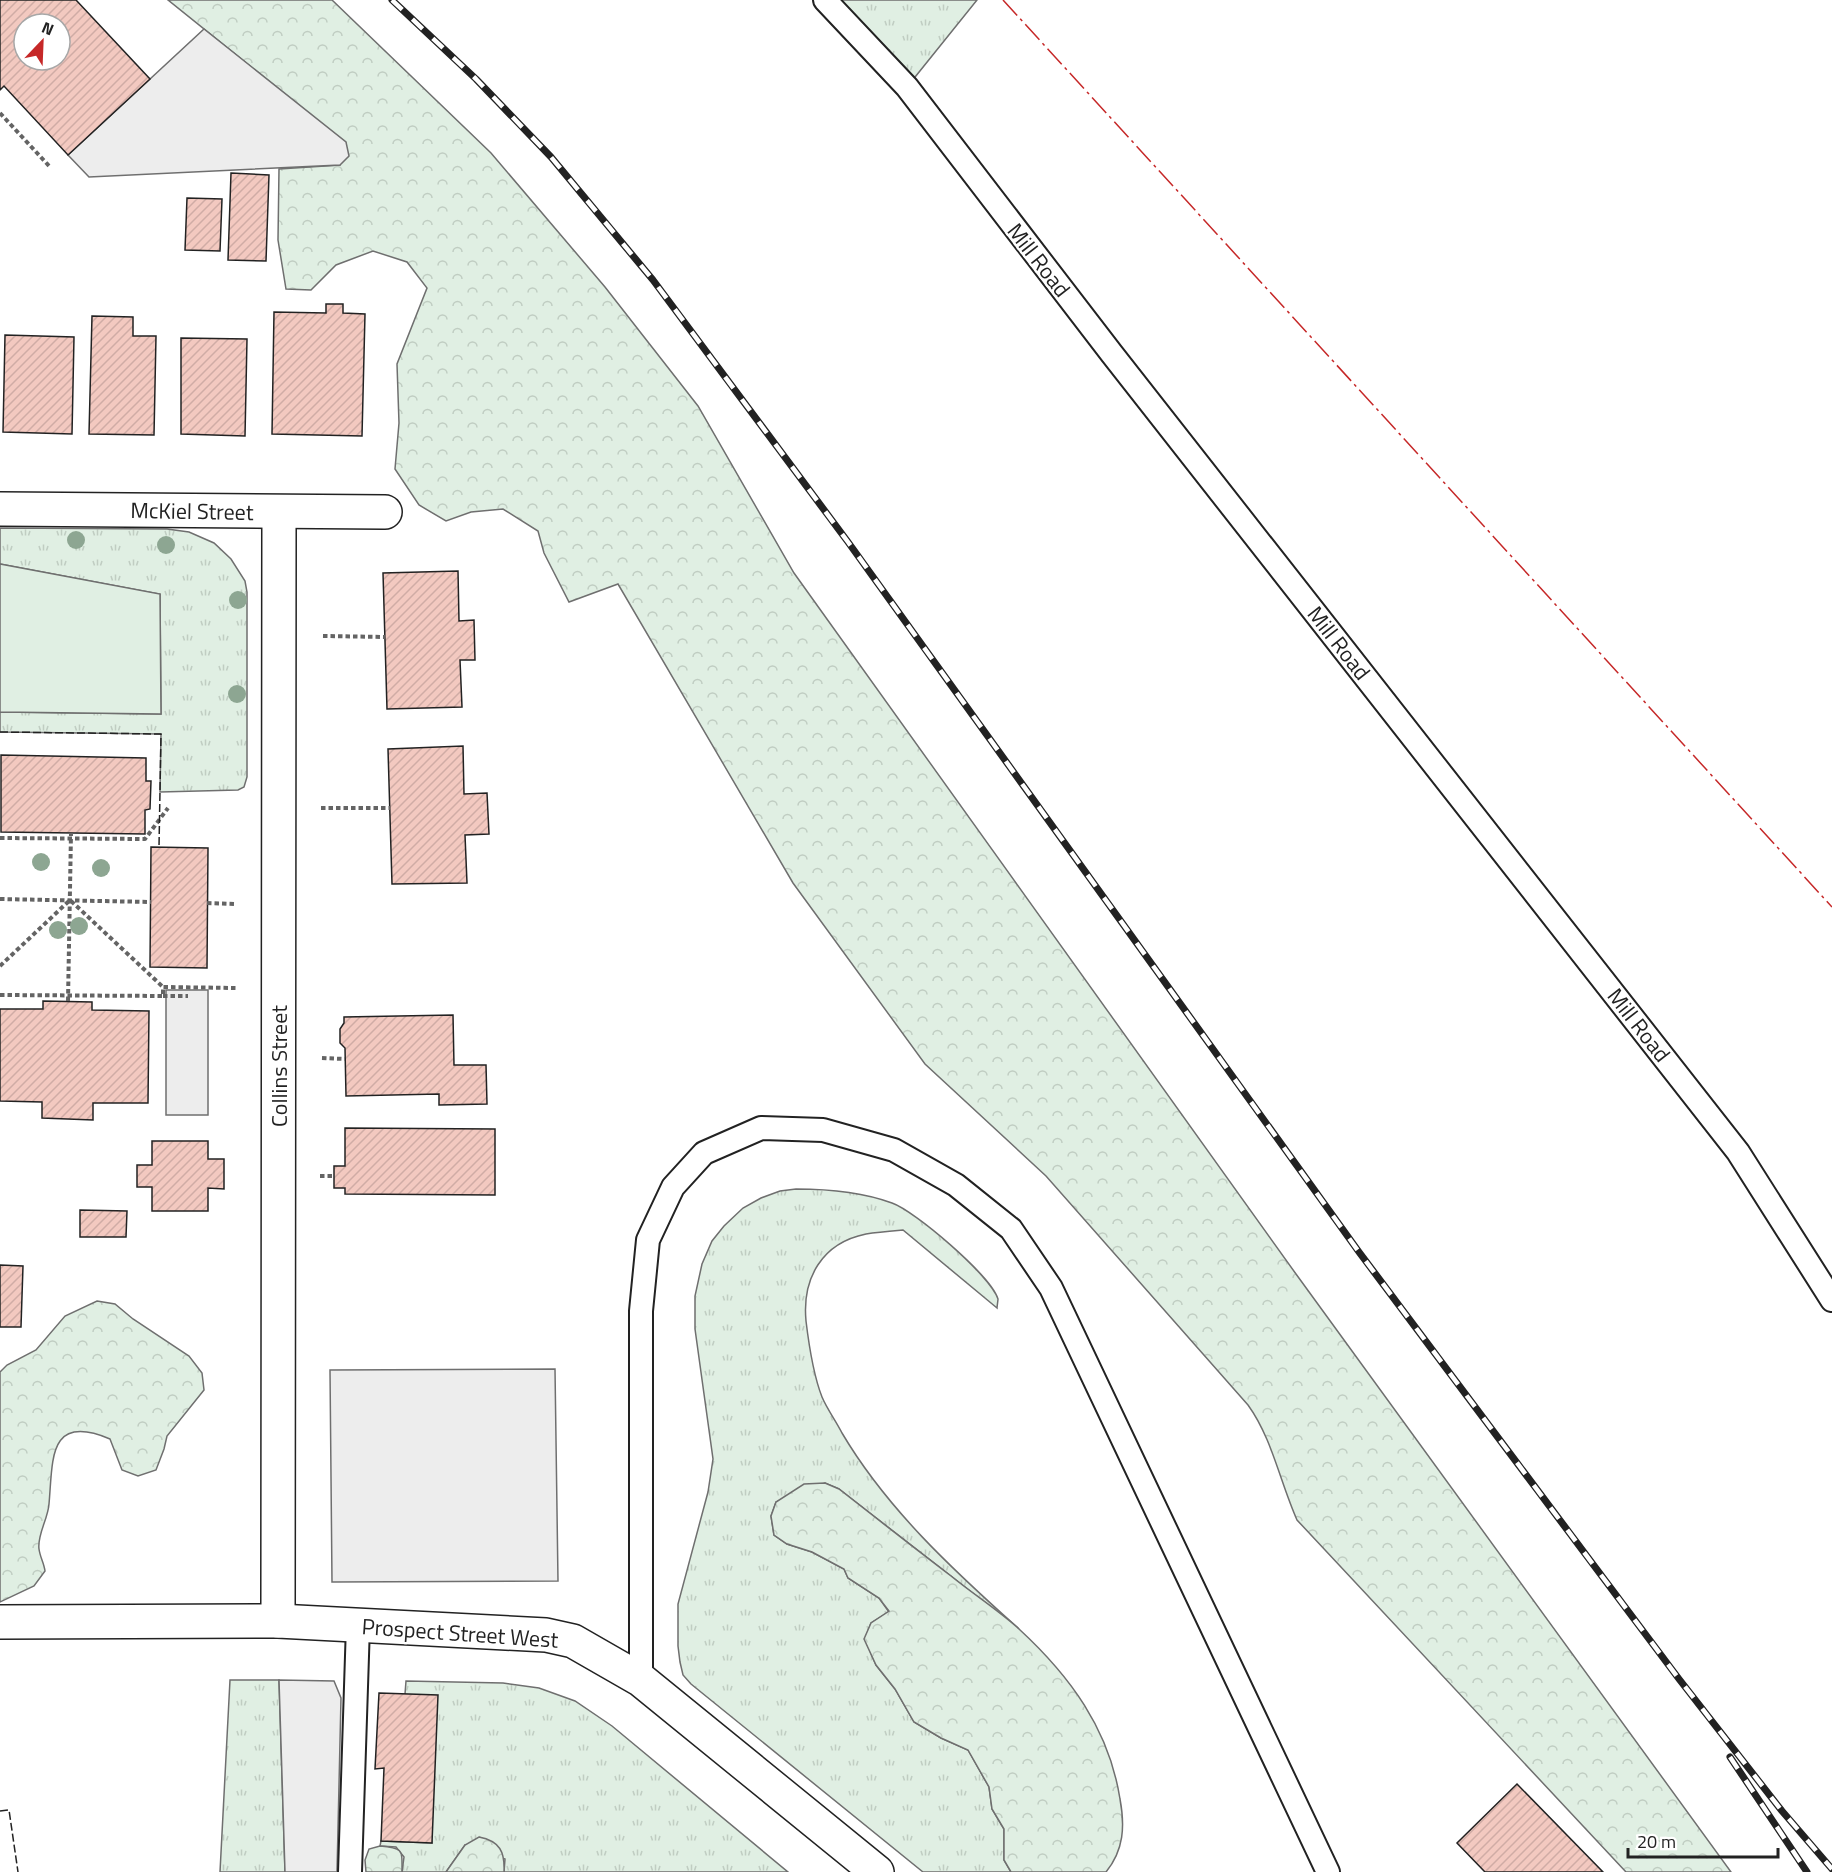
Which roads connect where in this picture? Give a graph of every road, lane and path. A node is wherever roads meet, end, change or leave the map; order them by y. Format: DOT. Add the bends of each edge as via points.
graph roads {
  1 [pos="825,0"];
  2 [pos="0,113"];
  3 [pos="51,168"];
  4 [pos="0,509"];
  5 [pos="279,512"];
  6 [pos="385,512"];
  7 [pos="279,636"];
  8 [pos="385,637"];
  9 [pos="168,808"];
  10 [pos="279,808"];
  11 [pos="390,808"];
  12 [pos="71,836"];
  13 [pos="0,838"];
  14 [pos="0,899"];
  15 [pos="70,900"];
  16 [pos="151,902"];
  17 [pos="0,966"];
  18 [pos="163,987"];
  19 [pos="279,989"];
  20 [pos="0,995"];
  21 [pos="163,996"];
  22 [pos="188,996"];
  23 [pos="68,999"];
  24 [pos="1832,1300"];
  25 [pos="278,1621"];
  26 [pos="0,1622"];
  27 [pos="358,1625"];
  28 [pos="641,1680"];
  29 [pos="350,1872"];
  30 [pos="877,1872"];
  31 [pos="1328,1872"];
  1 -- 24 [label="lane, Mill Road" via="907,87 1738,1152"];
  2 -- 3 [label="path"];
  4 -- 5 [label="street, McKiel Street"];
  5 -- 6 [label="street, McKiel Street"];
  5 -- 7 [label="street, Collins Street"];
  7 -- 8 [label="path"];
  7 -- 10 [label="street, Collins Street"];
  9 -- 12 [label="path" via="145,839"];
  10 -- 11 [label="path"];
  10 -- 19 [label="street, Collins Street"];
  12 -- 13 [label="path"];
  12 -- 15 [label="path"];
  14 -- 15 [label="path"];
  15 -- 16 [label="path"];
  15 -- 17 [label="path"];
  15 -- 18 [label="path"];
  15 -- 23 [label="path"];
  18 -- 19 [label="path"];
  18 -- 21 [label="path"];
  19 -- 25 [label="street, Collins Street"];
  20 -- 23 [label="path"];
  21 -- 22 [label="path"];
  21 -- 23 [label="path"];
  25 -- 26 [label="street, Prospect Street West"];
  25 -- 27 [label="street, Prospect Street West"];
  27 -- 28 [label="street, Prospect Street West" via="546,1635 573,1641"];
  27 -- 29 [label="lane"];
  28 -- 30 [label="street, Prospect Street West"];
  28 -- 31 [label="lane" via="641,1311 648,1240 673,1187 704,1153 761,1128 824,1130 894,1150 956,1185 1011,1229 1051,1288"];
}
